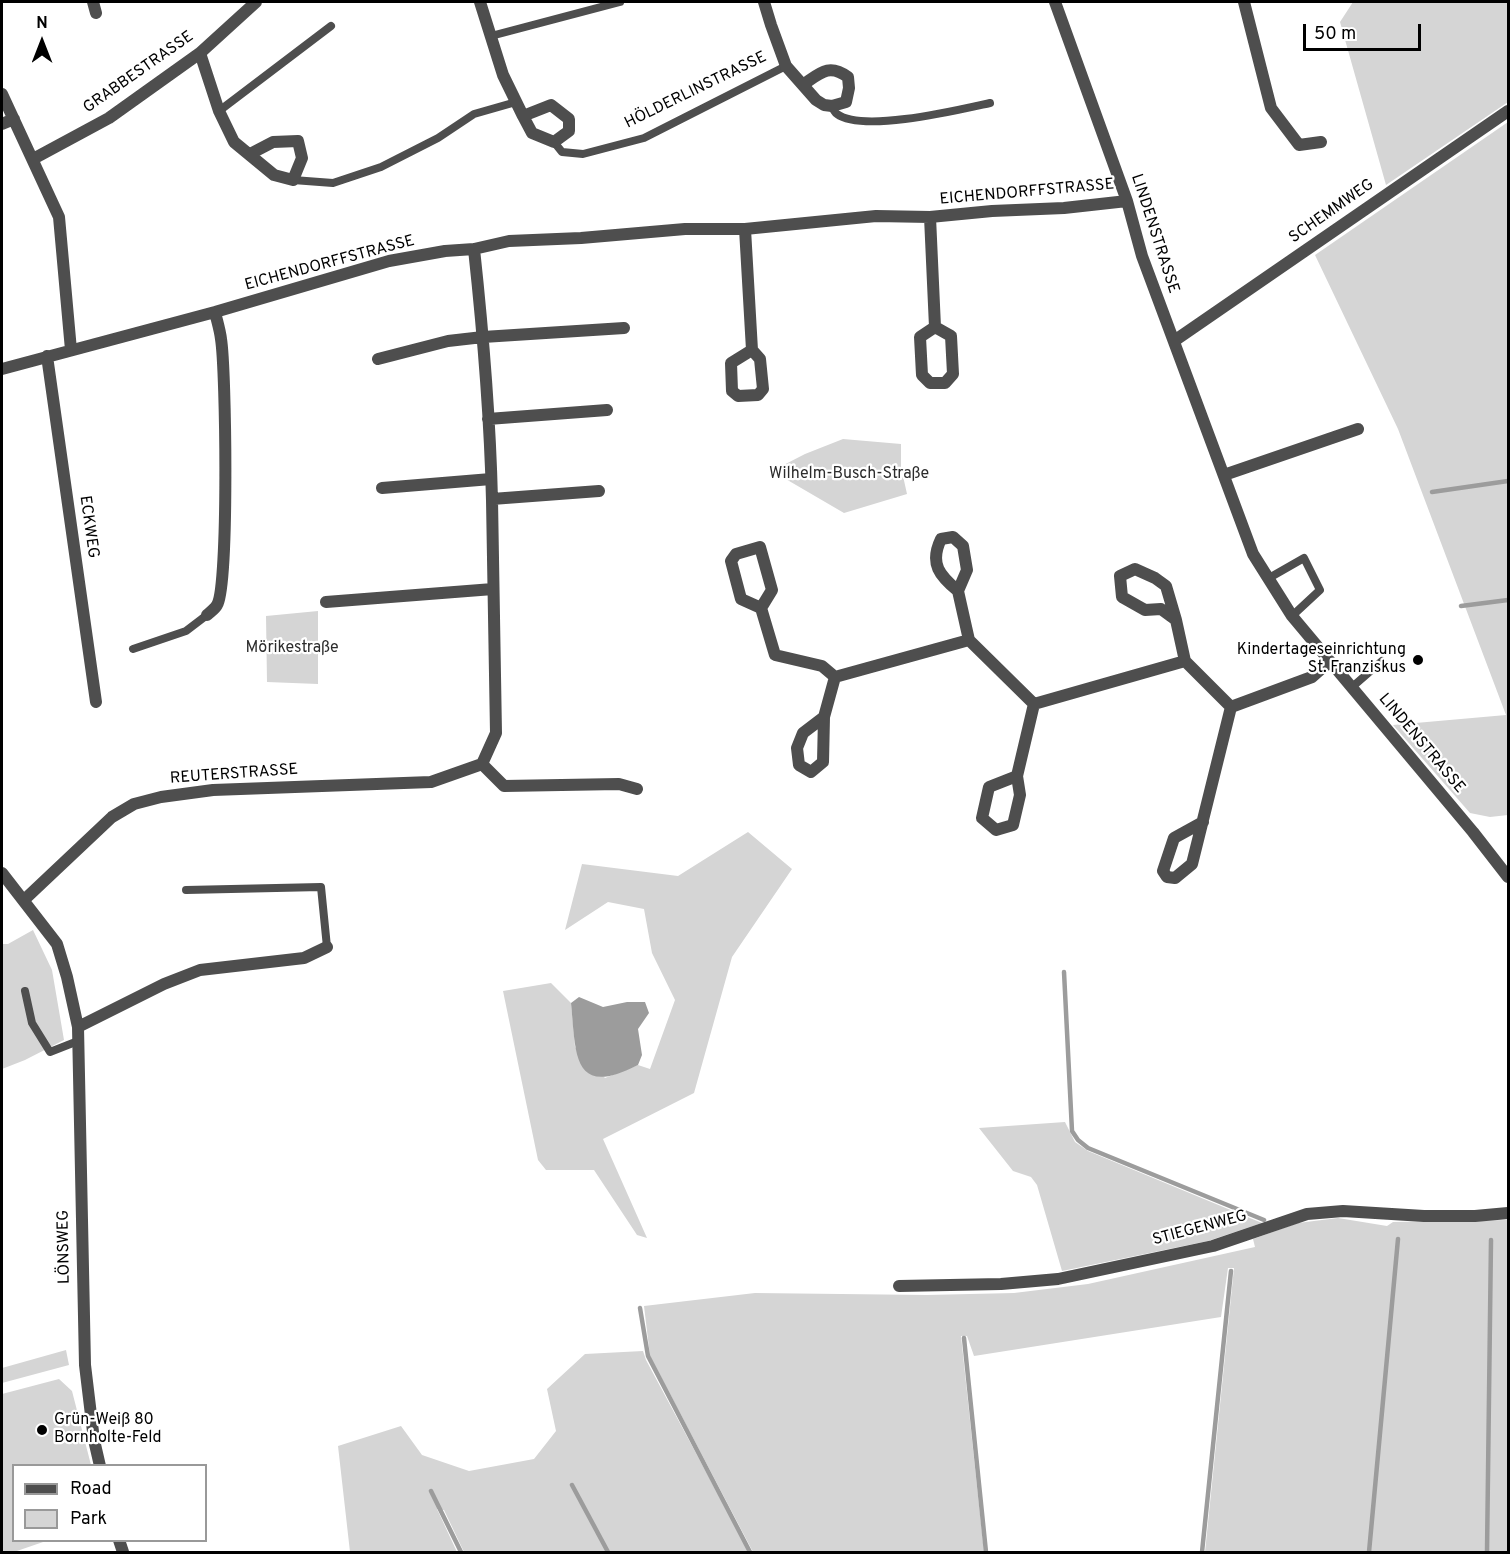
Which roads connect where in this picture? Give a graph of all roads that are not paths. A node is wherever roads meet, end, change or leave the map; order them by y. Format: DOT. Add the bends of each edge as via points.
graph roads {
  1 [pos="256,2"];
  2 [pos="480,2"];
  3 [pos="620,2"];
  4 [pos="764,2"];
  5 [pos="1055,2"];
  6 [pos="1244,2"];
  7 [pos="331,26"];
  8 [pos="491,36"];
  9 [pos="200,52"];
  10 [pos="786,66"];
  11 [pos="804,84"];
  12 [pos="2,94"];
  13 [pos="516,102"];
  14 [pos="990,104"];
  15 [pos="831,106"];
  16 [pos="219,111"];
  17 [pos="1509,111"];
  18 [pos="523,116"];
  19 [pos="14,118"];
  20 [pos="2,124"];
  21 [pos="554,142"];
  22 [pos="1321,142"];
  23 [pos="250,154"];
  24 [pos="33,159"];
  25 [pos="292,180"];
  26 [pos="1127,201"];
  27 [pos="930,217"];
  28 [pos="745,229"];
  29 [pos="474,249"];
  30 [pos="215,312"];
  31 [pos="935,327"];
  32 [pos="624,328"];
  33 [pos="483,337"];
  34 [pos="1174,341"];
  35 [pos="71,350"];
  36 [pos="752,350"];
  37 [pos="47,356"];
  38 [pos="378,359"];
  39 [pos="2,369"];
  40 [pos="607,410"];
  41 [pos="488,419"];
  42 [pos="1359,429"];
  43 [pos="1224,475"];
  44 [pos="491,479"];
  45 [pos="382,488"];
  46 [pos="599,491"];
  47 [pos="492,499"];
  48 [pos="1269,578"];
  49 [pos="493,589"];
  50 [pos="958,591"];
  51 [pos="326,602"];
  52 [pos="761,608"];
  53 [pos="207,615"];
  54 [pos="1292,616"];
  55 [pos="1176,620"];
  56 [pos="969,640"];
  57 [pos="133,649"];
  58 [pos="1185,661"];
  59 [pos="1329,662"];
  60 [pos="1382,662"];
  61 [pos="835,677"];
  62 [pos="1352,688"];
  63 [pos="96,702"];
  64 [pos="1034,704"];
  65 [pos="1231,707"];
  66 [pos="824,717"];
  67 [pos="482,764"];
  68 [pos="1017,776"];
  69 [pos="637,789"];
  70 [pos="1203,822"];
  71 [pos="2,873"];
  72 [pos="1509,877"];
  73 [pos="186,890"];
  74 [pos="24,900"];
  75 [pos="327,947"];
  76 [pos="25,991"];
  77 [pos="78,1027"];
  78 [pos="78,1041"];
  79 [pos="1509,1213"];
  80 [pos="899,1286"];
  81 [pos="100,1464"];
  1 -- 9 [label="street, GRABBESTRASSE"];
  2 -- 8 [label="street, HÖLDERLINSTRASSE"];
  3 -- 8 [label="lane"];
  4 -- 10 [label="street"];
  5 -- 26 [label="street, LINDENSTRASSE"];
  6 -- 22 [label="street" via="1271,108 1299,145"];
  7 -- 16 [label="lane"];
  8 -- 13 [label="street, HÖLDERLINSTRASSE"];
  9 -- 16 [label="street"];
  9 -- 24 [label="street, GRABBESTRASSE" via="109,118"];
  10 -- 11 [label="street"];
  10 -- 21 [label="lane, HÖLDERLINSTRASSE" via="644,138 583,154 562,152"];
  11 -- 15 [label="street" via="816,100"];
  11 -- 15 [label="street" via="831,69 848,77 846,102"];
  12 -- 19 [label="street"];
  13 -- 18 [label="street, HÖLDERLINSTRASSE"];
  13 -- 25 [label="lane" via="474,114 438,138 381,167 333,183"];
  14 -- 15 [label="lane" via="915,118 862,121 837,114"];
  16 -- 23 [label="street" via="234,142"];
  17 -- 34 [label="street, SCHEMMWEG"];
  18 -- 21 [label="street, HÖLDERLINSTRASSE" via="532,133"];
  18 -- 21 [label="street" via="551,105 569,119 568,131"];
  19 -- 20 [label="street"];
  19 -- 24 [label="street"];
  23 -- 25 [label="street" via="274,175"];
  23 -- 25 [label="street" via="273,142 298,141 302,158"];
  24 -- 35 [label="street" via="59,217"];
  26 -- 27 [label="street, EICHENDORFFSTRASSE"];
  26 -- 34 [label="street, LINDENSTRASSE" via="1142,256"];
  27 -- 28 [label="street, EICHENDORFFSTRASSE" via="876,216"];
  27 -- 31 [label="street, EICHENDORFFSTRASSE"];
  28 -- 29 [label="street, EICHENDORFFSTRASSE" via="509,241"];
  28 -- 36 [label="street"];
  29 -- 30 [label="street, EICHENDORFFSTRASSE" via="389,261"];
  29 -- 33 [label="street"];
  30 -- 35 [label="street, EICHENDORFFSTRASSE"];
  30 -- 53 [label="street" via="224,388 223,578 218,605"];
  32 -- 33 [label="street"];
  33 -- 38 [label="street" via="448,341"];
  33 -- 41 [label="street"];
  34 -- 43 [label="street, LINDENSTRASSE"];
  35 -- 37 [label="street, EICHENDORFFSTRASSE"];
  37 -- 39 [label="street, EICHENDORFFSTRASSE"];
  37 -- 63 [label="street, ECKWEG"];
  40 -- 41 [label="street"];
  41 -- 44 [label="street"];
  42 -- 43 [label="street"];
  43 -- 48 [label="street, LINDENSTRASSE" via="1253,554"];
  44 -- 45 [label="street"];
  44 -- 47 [label="street"];
  46 -- 47 [label="street"];
  47 -- 49 [label="street"];
  48 -- 54 [label="street, LINDENSTRASSE"];
  48 -- 54 [label="lane" via="1304,558 1320,590"];
  49 -- 51 [label="street"];
  49 -- 67 [label="street" via="496,733"];
  50 -- 56 [label="street"];
  52 -- 52 [label="street" via="741,599 731,561 736,554 760,547 772,590"];
  52 -- 61 [label="street" via="775,655 822,666"];
  53 -- 57 [label="lane" via="186,631"];
  54 -- 59 [label="street, LINDENSTRASSE"];
  55 -- 55 [label="street" via="1161,609 1145,610 1122,597 1120,576 1135,569 1166,586"];
  55 -- 58 [label="street"];
  56 -- 61 [label="street"];
  56 -- 64 [label="street"];
  58 -- 64 [label="street"];
  58 -- 65 [label="street"];
  59 -- 62 [label="street, LINDENSTRASSE"];
  59 -- 65 [label="street" via="1312,677"];
  60 -- 62 [label="lane"];
  61 -- 66 [label="street"];
  62 -- 72 [label="street, LINDENSTRASSE"];
  64 -- 68 [label="street"];
  65 -- 70 [label="street"];
  67 -- 69 [label="street" via="504,786 619,784"];
  67 -- 74 [label="street, REUTERSTRASSE" via="431,782 213,790 131,805 112,817"];
  71 -- 74 [label="street, LÖNSWEG"];
  73 -- 75 [label="lane" via="321,887"];
  74 -- 77 [label="street, LÖNSWEG" via="57,944"];
  75 -- 77 [label="street" via="304,958 200,970"];
  76 -- 78 [label="lane" via="32,1023 50,1052"];
  77 -- 78 [label="street, LÖNSWEG"];
  78 -- 81 [label="street, LÖNSWEG" via="85,1365"];
  79 -- 80 [label="street, STIEGENWEG" via="1307,1214 1213,1246 1058,1279"];
}
